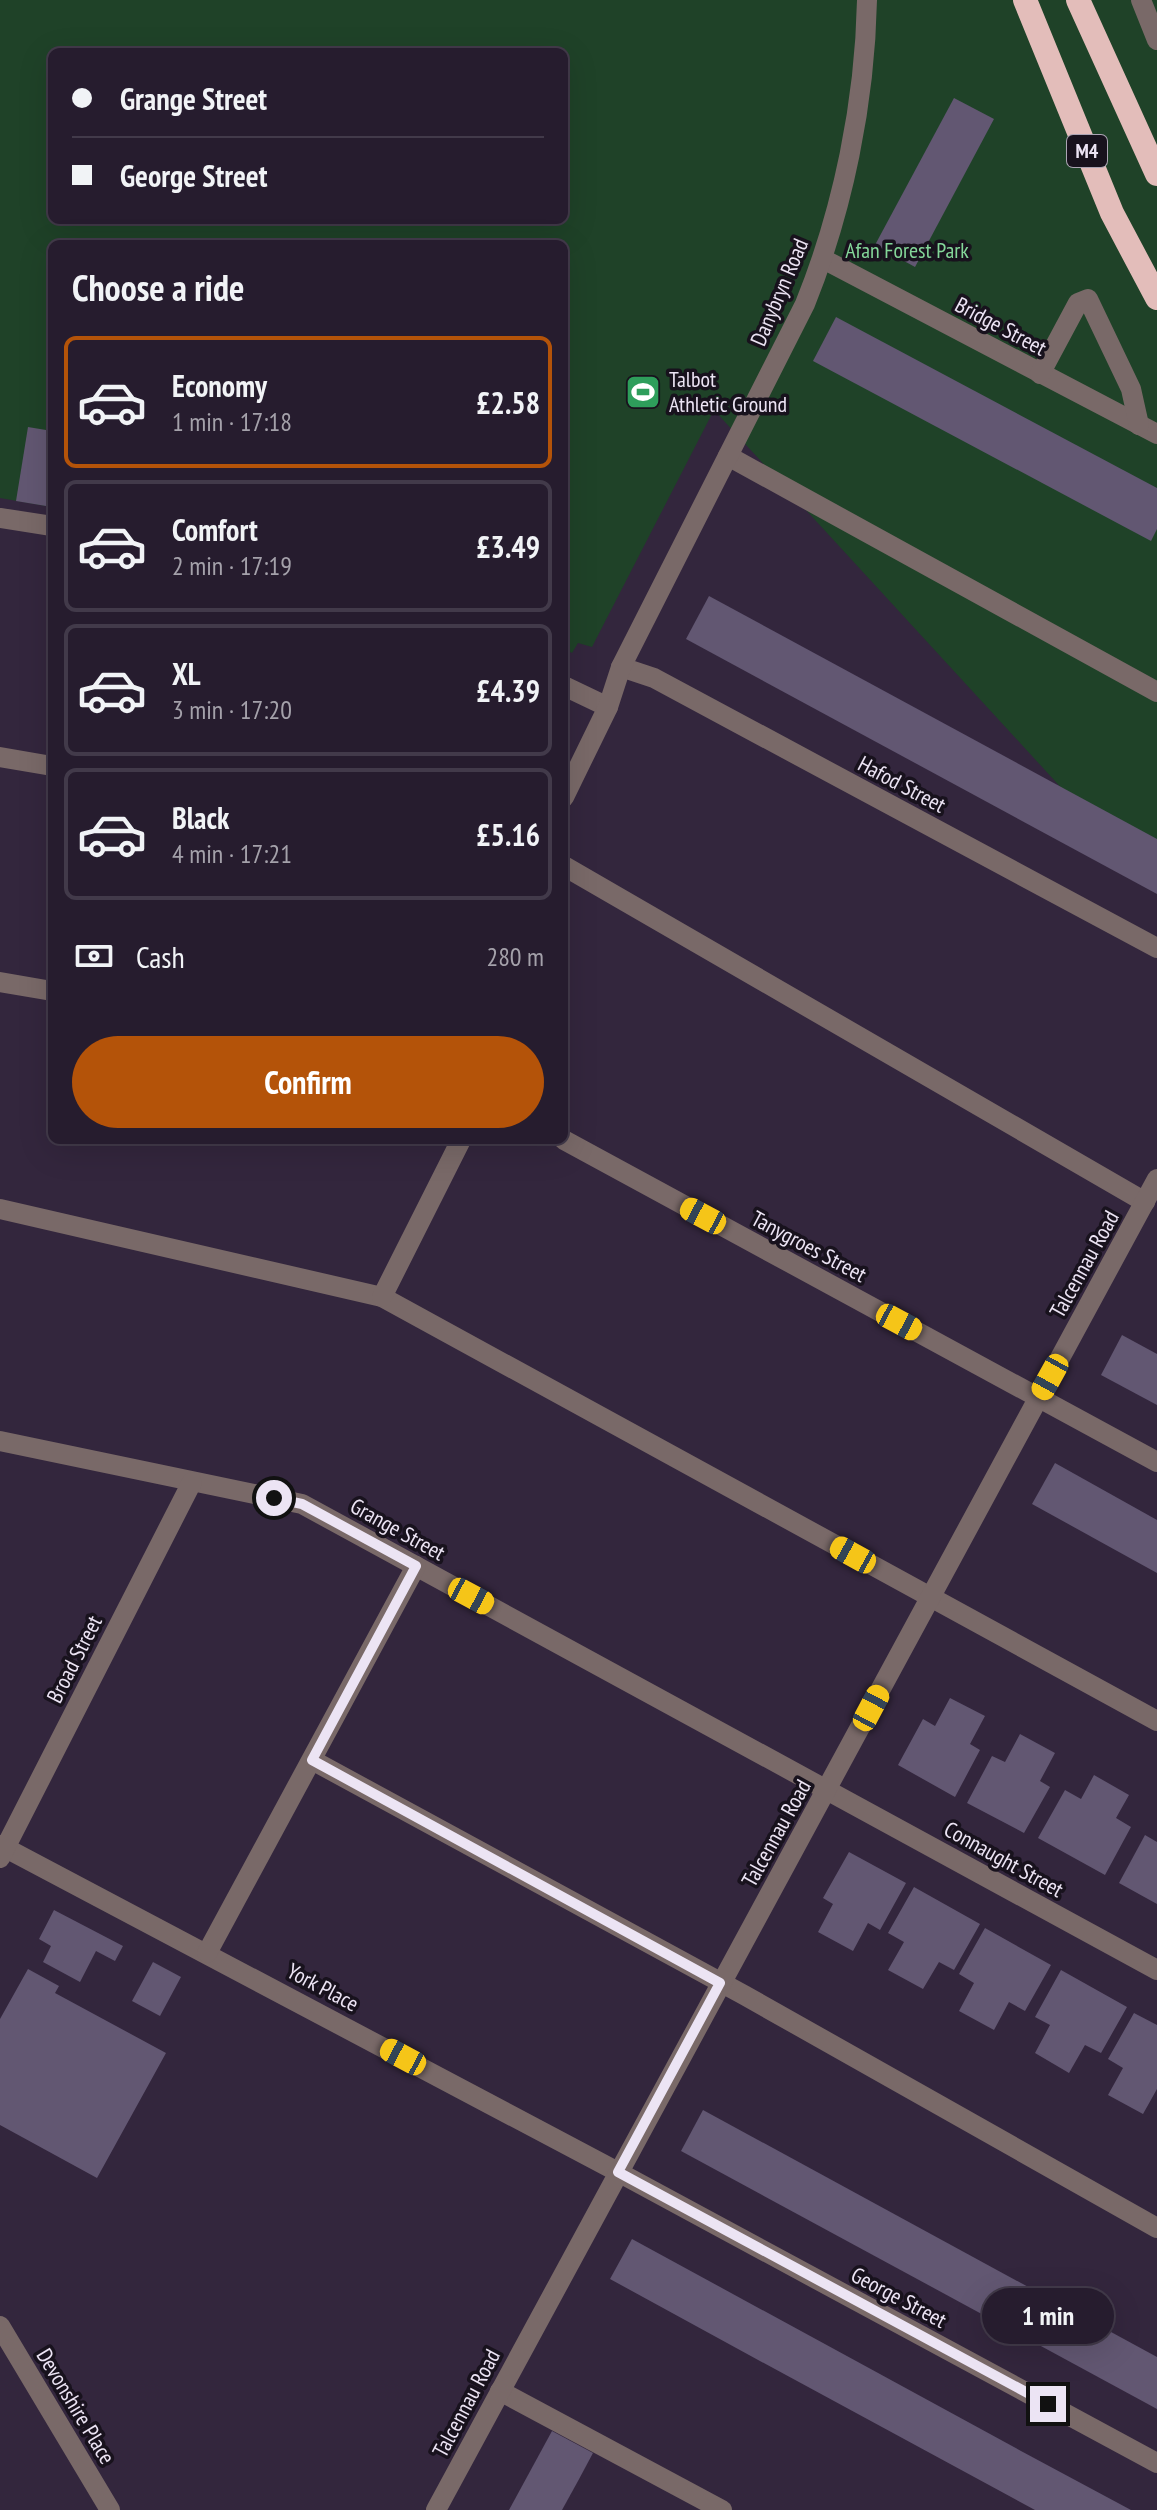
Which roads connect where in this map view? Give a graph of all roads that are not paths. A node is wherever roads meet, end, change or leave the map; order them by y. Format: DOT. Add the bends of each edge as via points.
graph roads {
  1 [pos="867,0"];
  2 [pos="1025,0"];
  3 [pos="1078,0"];
  4 [pos="1141,0"];
  5 [pos="1157,40"];
  6 [pos="1157,174"];
  7 [pos="823,259"];
  8 [pos="1157,298"];
  9 [pos="1040,374"];
  10 [pos="1148,429"];
  11 [pos="728,456"];
  12 [pos="0,518"];
  13 [pos="48,525"];
  14 [pos="621,667"];
  15 [pos="568,688"];
  16 [pos="1157,692"];
  17 [pos="608,707"];
  18 [pos="0,757"];
  19 [pos="48,765"];
  20 [pos="568,789"];
  21 [pos="568,868"];
  22 [pos="1157,948"];
  23 [pos="0,982"];
  24 [pos="48,990"];
  25 [pos="568,1142"];
  26 [pos="459,1144"];
  27 [pos="1157,1179"];
  28 [pos="1145,1202"];
  29 [pos="0,1209"];
  30 [pos="382,1297"];
  31 [pos="1039,1398"];
  32 [pos="0,1441"];
  33 [pos="1157,1462"];
  34 [pos="192,1482"];
  35 [pos="416,1566"];
  36 [pos="929,1599"];
  37 [pos="1157,1721"];
  38 [pos="312,1760"];
  39 [pos="828,1789"];
  40 [pos="2,1850"];
  41 [pos="207,1953"];
  42 [pos="1157,1970"];
  43 [pos="720,1983"];
  44 [pos="618,2172"];
  45 [pos="1157,2228"];
  46 [pos="0,2326"];
  47 [pos="500,2391"];
  48 [pos="1157,2463"];
  49 [pos="709,2507"];
  50 [pos="110,2510"];
  51 [pos="436,2510"];
  1 -- 7 [label="street, Danybryn Road" via="856,115"];
  2 -- 8 [label="highway, M4" via="1112,213"];
  3 -- 6 [label="highway, M4"];
  4 -- 5 [label="street"];
  7 -- 9 [label="street, Bridge Street"];
  7 -- 11 [label="street, Danybryn Road"];
  9 -- 10 [label="street, Bridge Street"];
  9 -- 10 [label="street" via="1078,303 1088,299"];
  11 -- 14 [label="street, Danybryn Road"];
  11 -- 16 [label="street"];
  12 -- 13 [label="street"];
  14 -- 17 [label="street, Danybryn Road"];
  14 -- 22 [label="street, Hafod Street" via="654,678"];
  15 -- 17 [label="street"];
  17 -- 20 [label="street, Danybryn Road"];
  18 -- 19 [label="street"];
  21 -- 28 [label="street"];
  23 -- 24 [label="street"];
  25 -- 31 [label="street, Tanygroes Street"];
  26 -- 30 [label="street"];
  27 -- 28 [label="street, Talcennau Road"];
  28 -- 31 [label="street, Talcennau Road"];
  29 -- 30 [label="street"];
  30 -- 36 [label="street"];
  31 -- 33 [label="street, Tanygroes Street"];
  31 -- 36 [label="street, Talcennau Road"];
  32 -- 34 [label="street, Grange Street"];
  34 -- 35 [label="street, Grange Street" via="302,1504"];
  34 -- 40 [label="street, Broad Street"];
  35 -- 38 [label="street"];
  35 -- 39 [label="street, Grange Street"];
  36 -- 37 [label="street"];
  36 -- 39 [label="street, Talcennau Road"];
  38 -- 41 [label="street"];
  38 -- 43 [label="street"];
  39 -- 42 [label="street, Connaught Street"];
  39 -- 43 [label="street, Talcennau Road"];
  40 -- 41 [label="street, York Place"];
  41 -- 44 [label="street, York Place"];
  43 -- 44 [label="street, Talcennau Road"];
  43 -- 45 [label="street"];
  44 -- 47 [label="street, Talcennau Road"];
  44 -- 48 [label="street, George Street"];
  46 -- 50 [label="street, Devonshire Place"];
  47 -- 49 [label="street"];
  47 -- 51 [label="street, Talcennau Road"];
}
